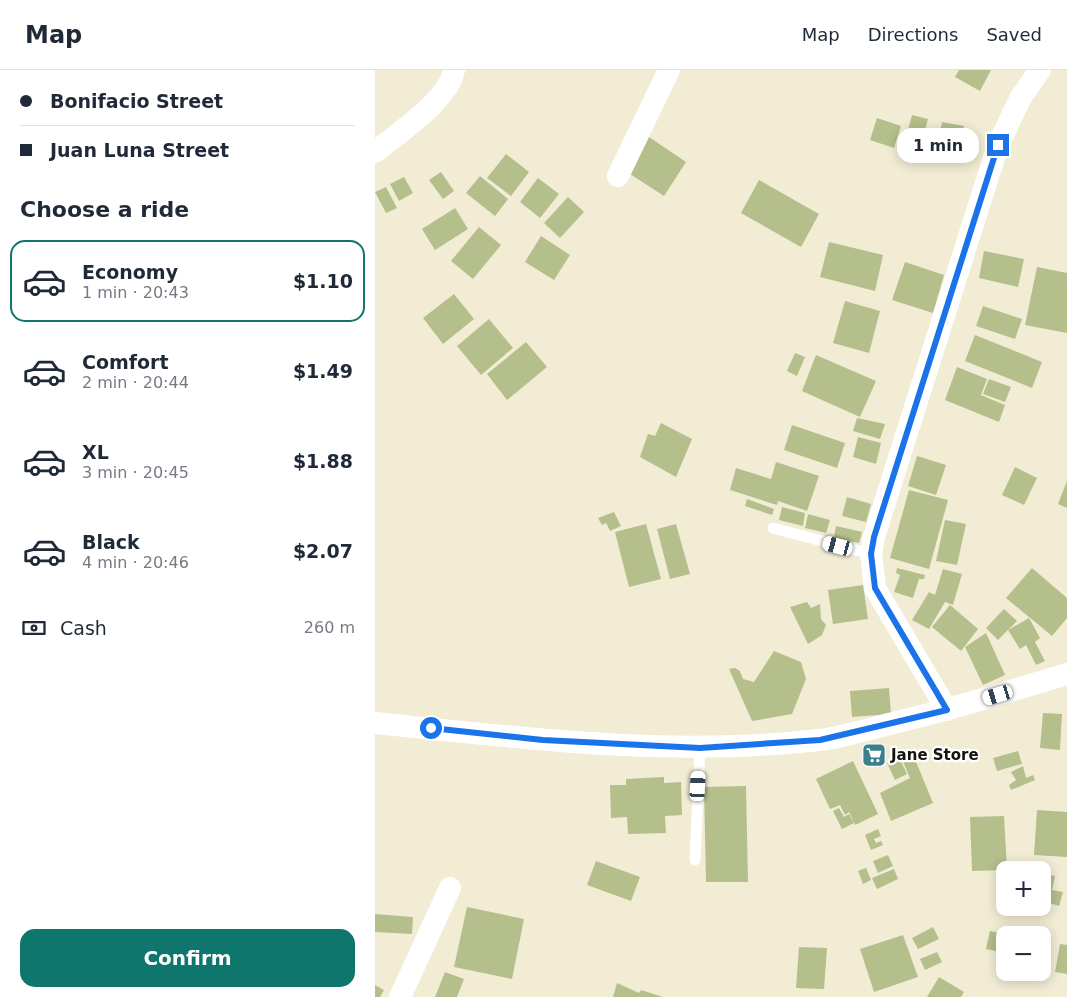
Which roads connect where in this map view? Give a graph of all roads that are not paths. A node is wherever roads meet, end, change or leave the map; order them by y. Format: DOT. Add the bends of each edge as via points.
graph roads {
  1 [pos="454,70"];
  2 [pos="669,70"];
  3 [pos="1040,70"];
  4 [pos="375,152"];
  5 [pos="618,176"];
  6 [pos="773,528"];
  7 [pos="871,554"];
  8 [pos="1067,674"];
  9 [pos="947,710"];
  10 [pos="375,723"];
  11 [pos="700,748"];
  12 [pos="695,860"];
  13 [pos="450,888"];
  14 [pos="400,997"];
  1 -- 4 [label="street" via="444,90 425,112"];
  2 -- 5 [label="street"];
  3 -- 7 [label="street" via="1021,98 998,145"];
  6 -- 7 [label="lane"];
  7 -- 9 [label="street" via="875,588"];
  8 -- 9 [label="street"];
  9 -- 11 [label="street" via="820,740"];
  10 -- 11 [label="street" via="543,740"];
  11 -- 12 [label="lane"];
  13 -- 14 [label="street"];
}
